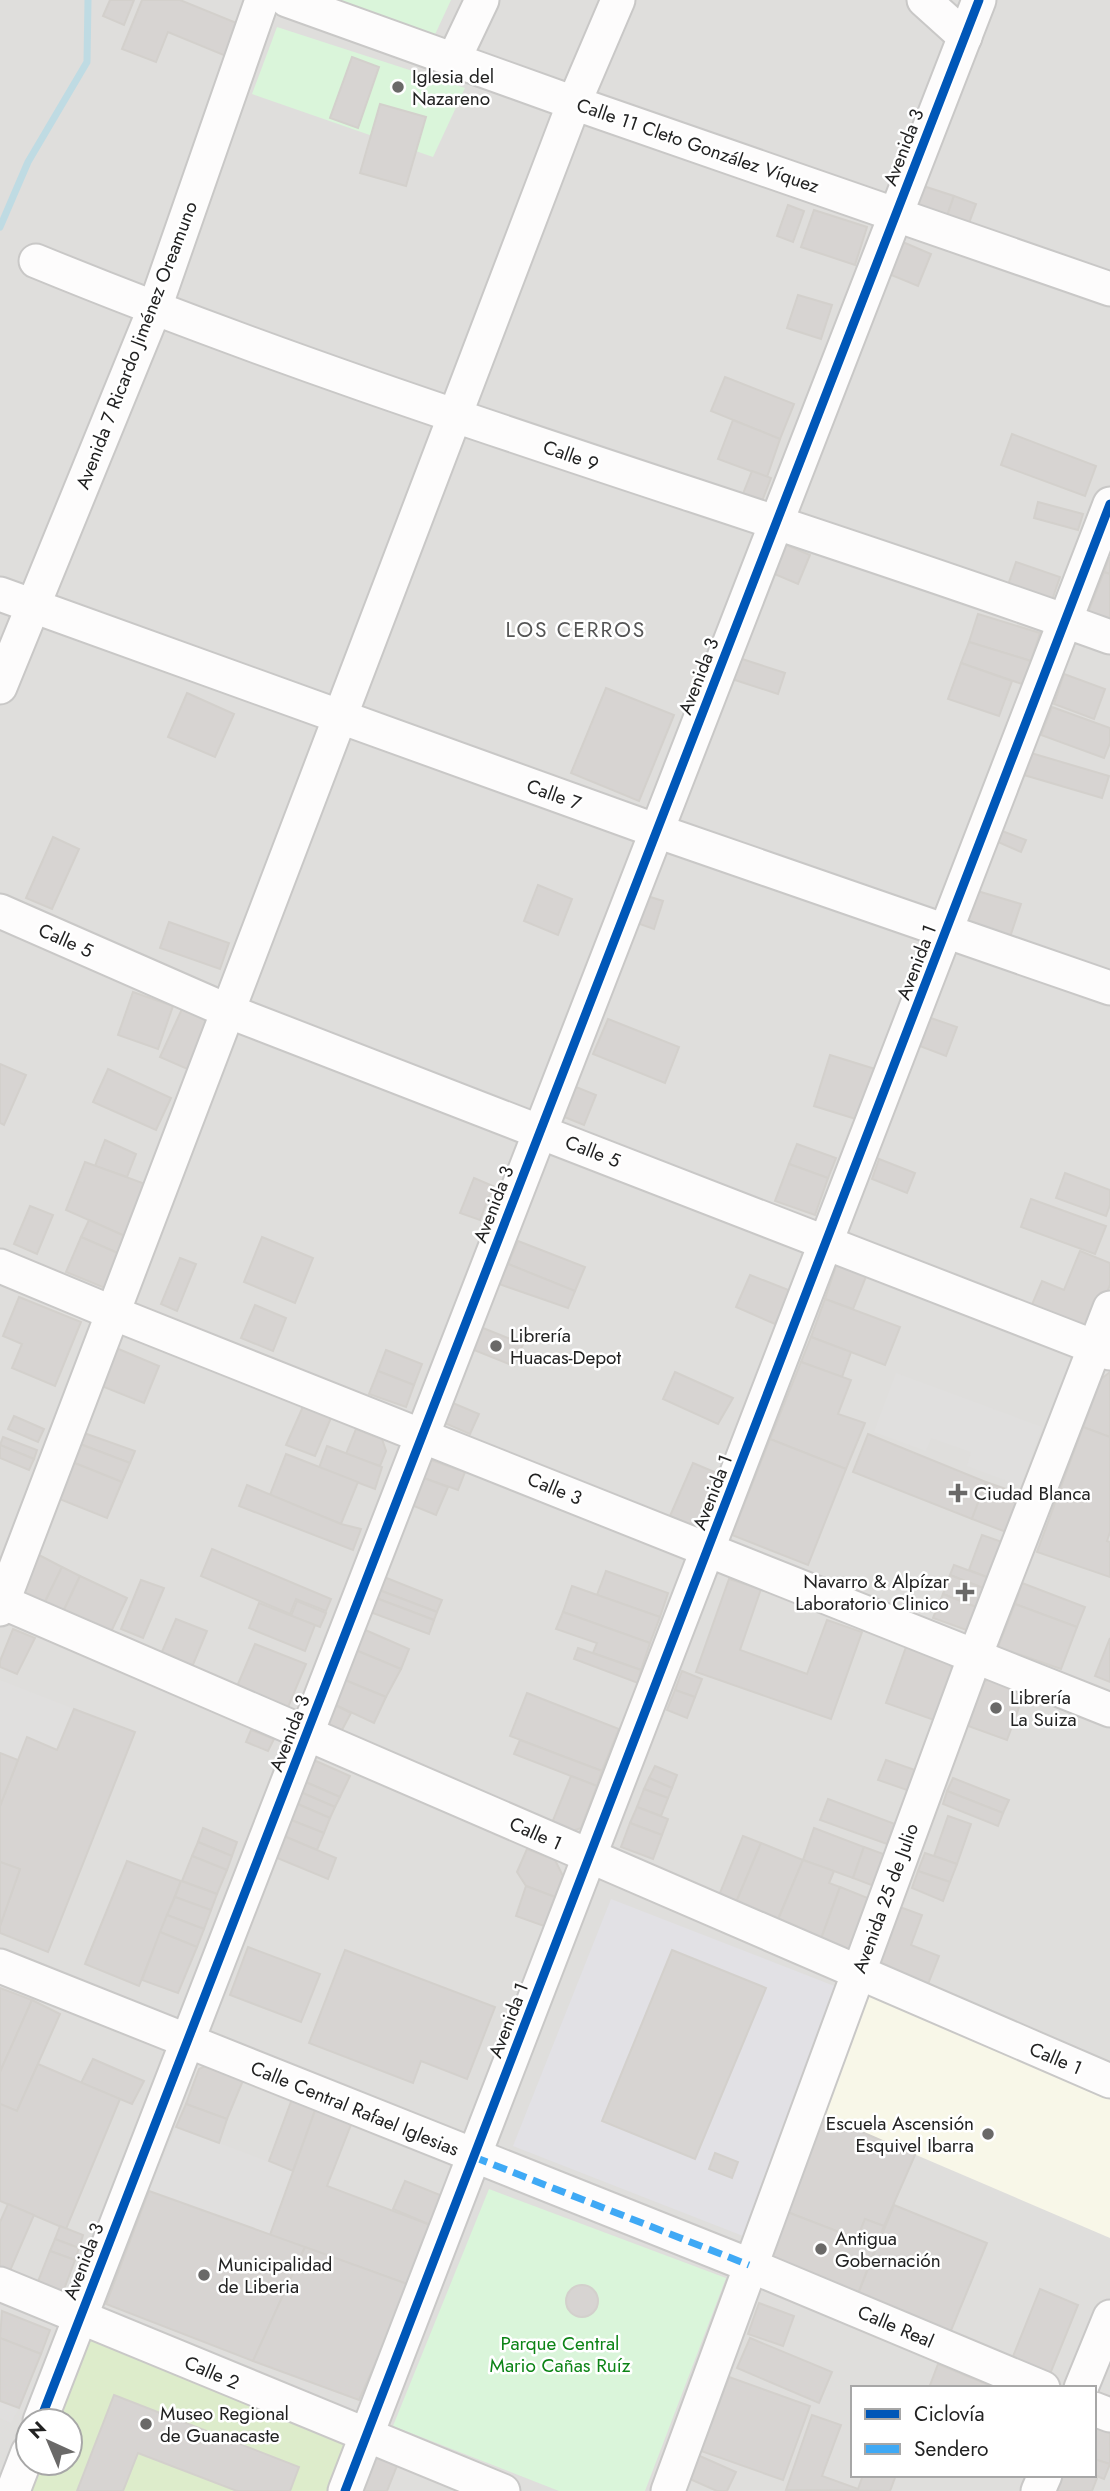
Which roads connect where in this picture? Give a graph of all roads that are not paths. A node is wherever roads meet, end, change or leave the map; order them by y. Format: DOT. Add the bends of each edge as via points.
graph roads {
  1 [pos="262,0"];
  2 [pos="287,0"];
  3 [pos="482,0"];
  4 [pos="618,0"];
  5 [pos="924,0"];
  6 [pos="979,0"];
  7 [pos="965,37"];
  8 [pos="454,59"];
  9 [pos="574,103"];
  10 [pos="897,213"];
  11 [pos="36,261"];
  12 [pos="1110,289"];
  13 [pos="154,310"];
  14 [pos="455,416"];
  15 [pos="1110,504"];
  16 [pos="776,524"];
  17 [pos="0,594"];
  18 [pos="33,607"];
  19 [pos="1066,621"];
  20 [pos="1110,637"];
  21 [pos="0,687"];
  22 [pos="340,716"];
  23 [pos="657,831"];
  24 [pos="0,912"];
  25 [pos="946,933"];
  26 [pos="1110,988"];
  27 [pos="228,1011"];
  28 [pos="541,1130"];
  29 [pos="827,1242"];
  30 [pos="0,1266"];
  31 [pos="1110,1308"];
  32 [pos="113,1313"];
  33 [pos="1103,1350"];
  34 [pos="423,1435"];
  35 [pos="709,1549"];
  36 [pos="1,1604"];
  37 [pos="975,1656"];
  38 [pos="1110,1710"];
  39 [pos="307,1733"];
  40 [pos="590,1857"];
  41 [pos="0,1966"];
  42 [pos="857,1972"];
  43 [pos="188,2039"];
  44 [pos="1110,2081"];
  45 [pos="474,2157"];
  46 [pos="749,2265"];
  47 [pos="0,2284"];
  48 [pos="80,2317"];
  49 [pos="1110,2317"];
  50 [pos="1038,2386"];
  51 [pos="1082,2386"];
  52 [pos="45,2407"];
  53 [pos="367,2436"];
  54 [pos="345,2491"];
  55 [pos="503,2491"];
  56 [pos="668,2491"];
  1 -- 13 [label="street, Avenida 7 Ricardo Jiménez Oreamuno"];
  2 -- 8 [label="street, Calle 11 Cleto González Víquez"];
  3 -- 8 [label="street"];
  4 -- 9 [label="street"];
  5 -- 7 [label="street"];
  6 -- 7 [label="street, Avenida 3"];
  7 -- 10 [label="street, Avenida 3"];
  8 -- 9 [label="street, Calle 11 Cleto González Víquez"];
  9 -- 10 [label="street, Calle 11 Cleto González Víquez"];
  9 -- 14 [label="street"];
  10 -- 12 [label="street, Calle 11 Cleto González Víquez"];
  10 -- 16 [label="street, Avenida 3"];
  11 -- 13 [label="street, Calle 9"];
  13 -- 14 [label="street, Calle 9"];
  13 -- 18 [label="street, Avenida 7 Ricardo Jiménez Oreamuno"];
  14 -- 16 [label="street, Calle 9"];
  14 -- 22 [label="street"];
  15 -- 19 [label="street, Avenida 1"];
  16 -- 19 [label="street, Calle 9"];
  16 -- 23 [label="street, Avenida 3"];
  17 -- 18 [label="street, Calle 7"];
  18 -- 21 [label="street, Avenida 7 Ricardo Jiménez Oreamuno"];
  18 -- 22 [label="street, Calle 7"];
  19 -- 20 [label="street, Calle 9"];
  19 -- 25 [label="street, Avenida 1"];
  22 -- 23 [label="street, Calle 7"];
  22 -- 27 [label="street"];
  23 -- 25 [label="street, Calle 7"];
  23 -- 28 [label="street, Avenida 3"];
  24 -- 27 [label="street, Calle 5"];
  25 -- 26 [label="street, Calle 7"];
  25 -- 29 [label="street, Avenida 1"];
  27 -- 28 [label="street, Calle 5"];
  27 -- 32 [label="street"];
  28 -- 29 [label="street, Calle 5"];
  28 -- 34 [label="street, Avenida 3"];
  29 -- 33 [label="street, Calle 5"];
  29 -- 35 [label="street, Avenida 1"];
  30 -- 32 [label="street, Calle 3"];
  31 -- 33 [label="street, Avenida 25 de Julio"];
  32 -- 34 [label="street, Calle 3"];
  32 -- 36 [label="street"];
  33 -- 37 [label="street, Avenida 25 de Julio"];
  34 -- 35 [label="street, Calle 3"];
  34 -- 39 [label="street, Avenida 3"];
  35 -- 37 [label="street, Calle 3"];
  35 -- 40 [label="street, Avenida 1"];
  36 -- 39 [label="street, Calle 1"];
  37 -- 38 [label="street, Calle 3"];
  37 -- 42 [label="street, Avenida 25 de Julio"];
  39 -- 40 [label="street, Calle 1"];
  39 -- 43 [label="street, Avenida 3"];
  40 -- 42 [label="street, Calle 1"];
  40 -- 45 [label="street, Avenida 1"];
  41 -- 43 [label="street, Calle Central Rafael Iglesias"];
  42 -- 44 [label="street, Calle 1"];
  42 -- 46 [label="street, Avenida 25 de Julio"];
  43 -- 45 [label="street, Calle Central Rafael Iglesias"];
  43 -- 48 [label="street, Avenida 3"];
  45 -- 46 [label="street, Calle Central Rafael Iglesias"];
  45 -- 53 [label="street, Avenida 1"];
  46 -- 50 [label="street, Calle Real"];
  46 -- 56 [label="street, Avenida 25 de Julio"];
  47 -- 48 [label="street, Calle 2"];
  48 -- 52 [label="street, Avenida 3"];
  48 -- 53 [label="street, Calle 2"];
  49 -- 51 [label="street"];
  53 -- 54 [label="street, Avenida 1"];
  53 -- 55 [label="street, Calle 2"];
}
